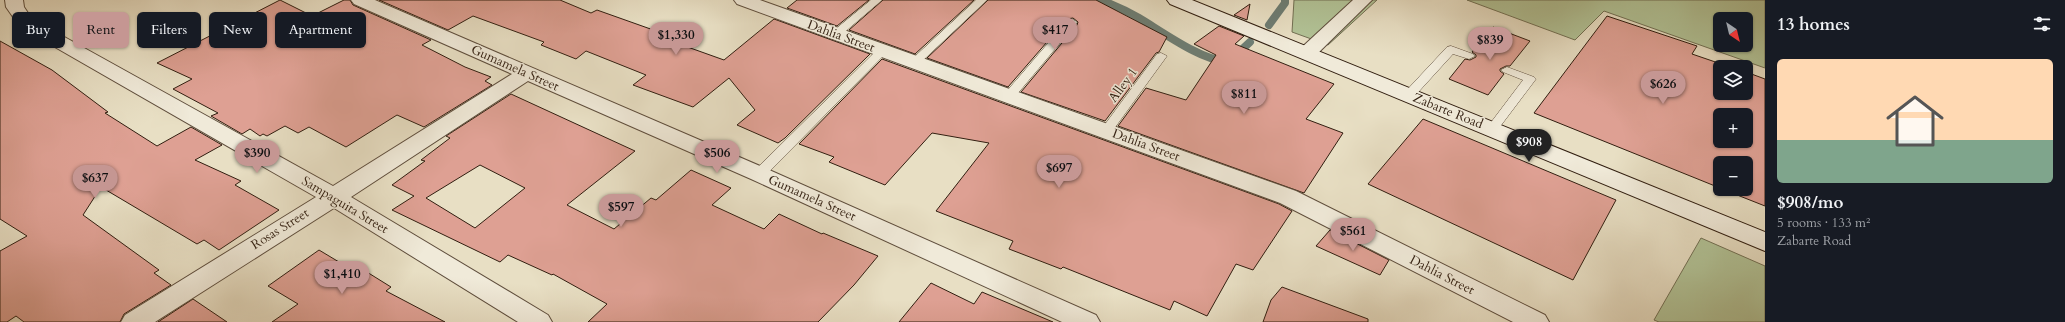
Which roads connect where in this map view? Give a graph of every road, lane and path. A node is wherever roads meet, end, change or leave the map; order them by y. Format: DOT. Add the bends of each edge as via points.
graph roads {
  1 [pos="14,0"];
  2 [pos="360,0"];
  3 [pos="877,0"];
  4 [pos="982,0"];
  5 [pos="1176,0"];
  6 [pos="1363,0"];
  7 [pos="752,1"];
  8 [pos="1072,22"];
  9 [pos="836,34"];
  10 [pos="882,51"];
  11 [pos="1306,53"];
  12 [pos="1161,56"];
  13 [pos="1469,56"];
  14 [pos="915,62"];
  15 [pos="1507,70"];
  16 [pos="527,73"];
  17 [pos="1010,95"];
  18 [pos="1409,95"];
  19 [pos="1492,129"];
  20 [pos="1107,130"];
  21 [pos="759,174"];
  22 [pos="332,196"];
  23 [pos="1765,242"];
  24 [pos="134,322"];
  25 [pos="539,322"];
  26 [pos="1087,322"];
  27 [pos="1536,322"];
  1 -- 22 [label="street, Sampaguita Street" via="15,7 26,23"];
  2 -- 16 [label="street, Gumamela Street"];
  3 -- 9 [label="lane"];
  4 -- 14 [label="lane"];
  5 -- 11 [label="street, Zabarte Road"];
  6 -- 11 [label="street"];
  7 -- 9 [label="street, Dahlia Street"];
  8 -- 17 [label="lane"];
  9 -- 10 [label="street, Dahlia Street"];
  10 -- 14 [label="street, Dahlia Street"];
  10 -- 21 [label="lane"];
  11 -- 18 [label="street, Zabarte Road"];
  12 -- 20 [label="lane, Alley 1"];
  13 -- 18 [label="lane" via="1451,49"];
  14 -- 17 [label="street, Dahlia Street"];
  15 -- 19 [label="lane" via="1530,79"];
  16 -- 21 [label="street, Gumamela Street"];
  16 -- 22 [label="street, Rosas Street"];
  17 -- 20 [label="street, Dahlia Street"];
  18 -- 19 [label="street, Zabarte Road"];
  19 -- 23 [label="street, Zabarte Road"];
  20 -- 27 [label="street, Dahlia Street" via="1288,197"];
  21 -- 26 [label="street, Gumamela Street"];
  22 -- 24 [label="street, Rosas Street"];
  22 -- 25 [label="street, Sampaguita Street"];
}
